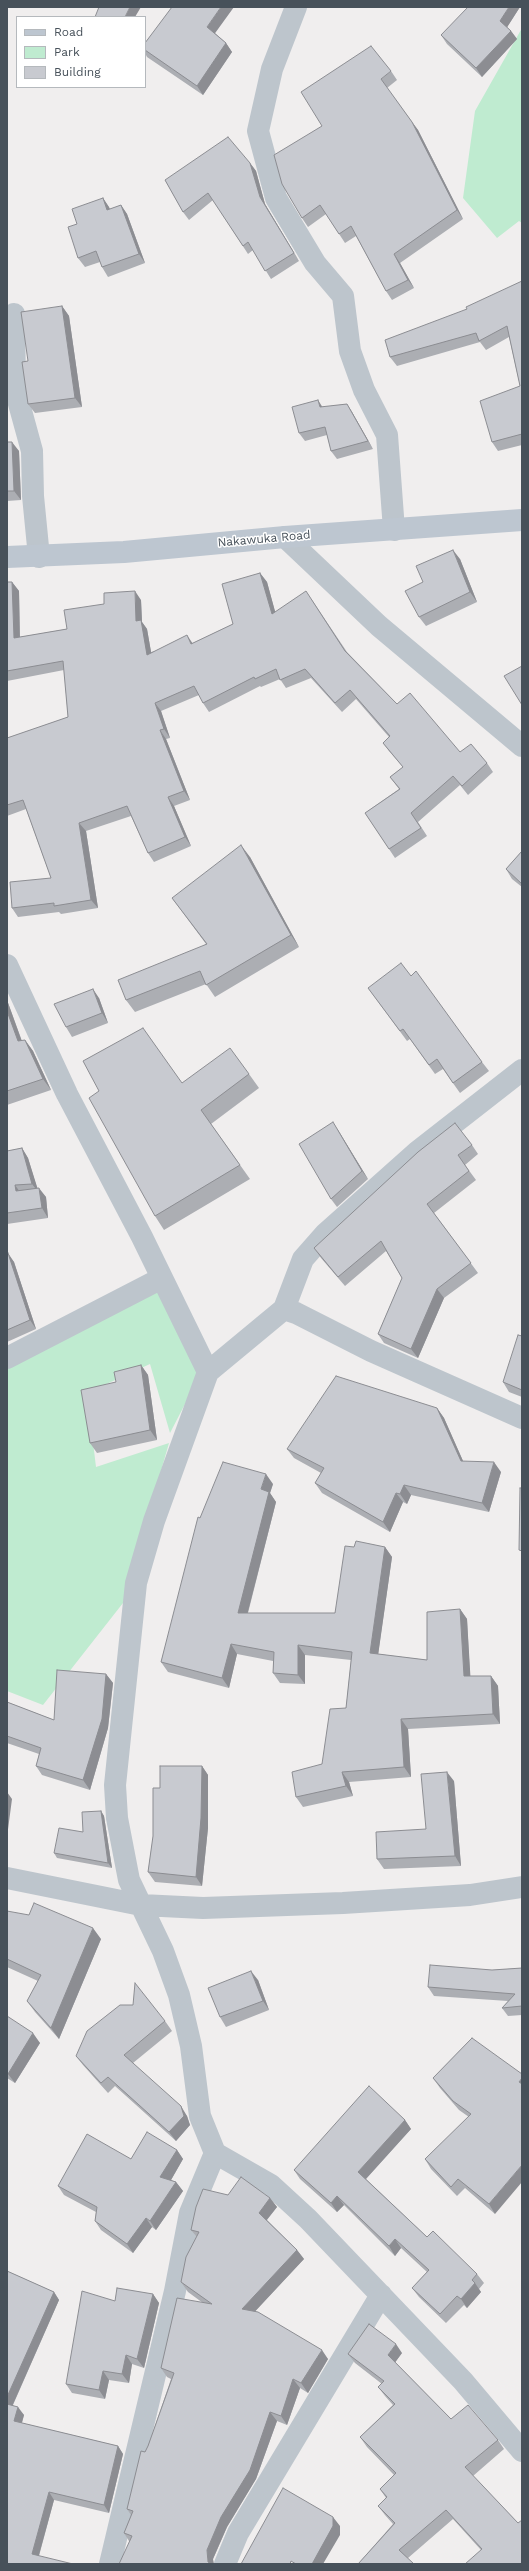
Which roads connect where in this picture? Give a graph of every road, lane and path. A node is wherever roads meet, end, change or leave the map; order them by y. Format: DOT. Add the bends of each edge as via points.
graph roads {
  1 [pos="296,7"];
  2 [pos="14,314"];
  3 [pos="522,520"];
  4 [pos="394,530"];
  5 [pos="285,537"];
  6 [pos="7,557"];
  7 [pos="39,557"];
  8 [pos="522,746"];
  9 [pos="7,965"];
  10 [pos="522,1070"];
  11 [pos="162,1278"];
  12 [pos="284,1309"];
  13 [pos="7,1358"];
  14 [pos="208,1372"];
  15 [pos="522,1418"];
  16 [pos="7,1878"];
  17 [pos="522,1887"];
  18 [pos="141,1904"];
  19 [pos="215,2153"];
  20 [pos="381,2295"];
  21 [pos="522,2451"];
  22 [pos="110,2564"];
  23 [pos="225,2564"];
  1 -- 4 [label="street" via="272,69 258,131 276,198 315,263 343,296 350,351 364,390 387,435"];
  2 -- 7 [label="street" via="15,389 32,451"];
  3 -- 4 [label="main road, Nakawuka Road"];
  4 -- 5 [label="main road, Nakawuka Road"];
  5 -- 7 [label="main road, Nakawuka Road"];
  5 -- 8 [label="street" via="379,626"];
  6 -- 7 [label="main road, Nakawuka Road"];
  9 -- 11 [label="street" via="67,1094"];
  10 -- 12 [label="street" via="417,1152 325,1234 302,1260"];
  11 -- 13 [label="street"];
  11 -- 14 [label="street"];
  12 -- 14 [label="street"];
  12 -- 15 [label="street"];
  14 -- 18 [label="street" via="154,1521 136,1583 115,1785 122,1848 129,1880"];
  16 -- 18 [label="street"];
  17 -- 18 [label="street" via="470,1895 343,1903 203,1908"];
  18 -- 19 [label="street" via="163,1951 178,1994 191,2046 200,2116"];
  19 -- 20 [label="street" via="270,2185 308,2219"];
  19 -- 22 [label="street" via="190,2213 175,2291"];
  20 -- 21 [label="street" via="463,2381"];
  20 -- 23 [label="street" via="238,2533"];
}
